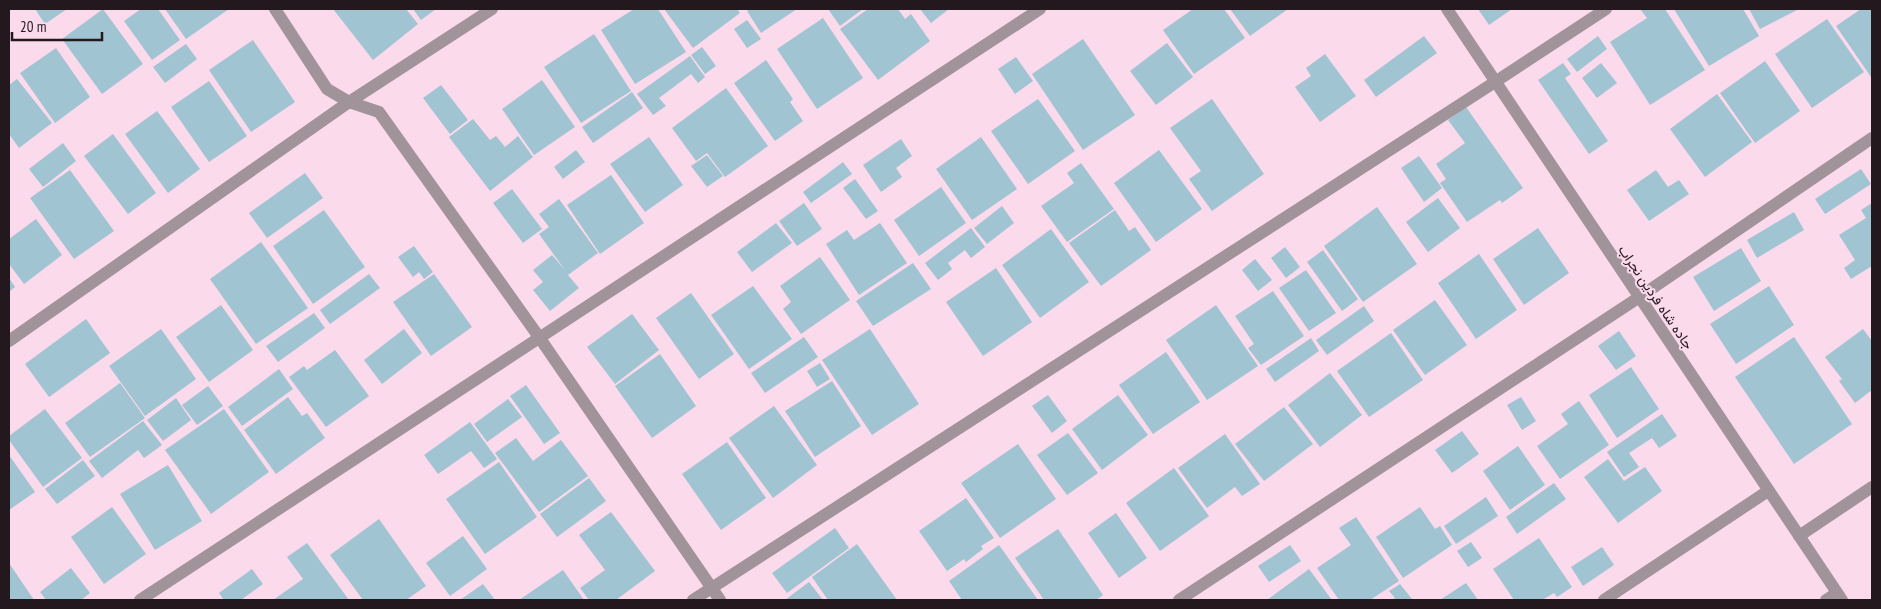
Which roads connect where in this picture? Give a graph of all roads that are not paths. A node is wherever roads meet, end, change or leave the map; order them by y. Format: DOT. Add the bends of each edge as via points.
graph roads {
  1 [pos="275,9"];
  2 [pos="492,9"];
  3 [pos="1040,9"];
  4 [pos="1447,9"];
  5 [pos="1606,9"];
  6 [pos="1496,82"];
  7 [pos="349,102"];
  8 [pos="1872,138"];
  9 [pos="1638,298"];
  10 [pos="539,337"];
  11 [pos="9,341"];
  12 [pos="1872,487"];
  13 [pos="1768,491"];
  14 [pos="1799,536"];
  15 [pos="712,588"];
  16 [pos="1840,597"];
  17 [pos="140,600"];
  18 [pos="694,600"];
  19 [pos="720,600"];
  20 [pos="1179,600"];
  21 [pos="1604,600"];
  22 [pos="1826,600"];
  1 -- 7 [label="street" via="327,89"];
  2 -- 7 [label="street"];
  3 -- 10 [label="street"];
  4 -- 6 [label="street, جاده شاه فردین نجراب"];
  5 -- 6 [label="street"];
  6 -- 9 [label="street, جاده شاه فردین نجراب"];
  6 -- 15 [label="street"];
  7 -- 10 [label="street" via="379,112"];
  7 -- 11 [label="street"];
  8 -- 9 [label="street"];
  9 -- 13 [label="street, جاده شاه فردین نجراب"];
  9 -- 20 [label="street"];
  10 -- 15 [label="street"];
  10 -- 17 [label="street"];
  12 -- 14 [label="street"];
  13 -- 14 [label="street, جاده شاه فردین نجراب"];
  13 -- 21 [label="street"];
  14 -- 16 [label="street, جاده شاه فردین نجراب"];
  15 -- 18 [label="street"];
  15 -- 19 [label="street"];
  16 -- 22 [label="street"];
}
